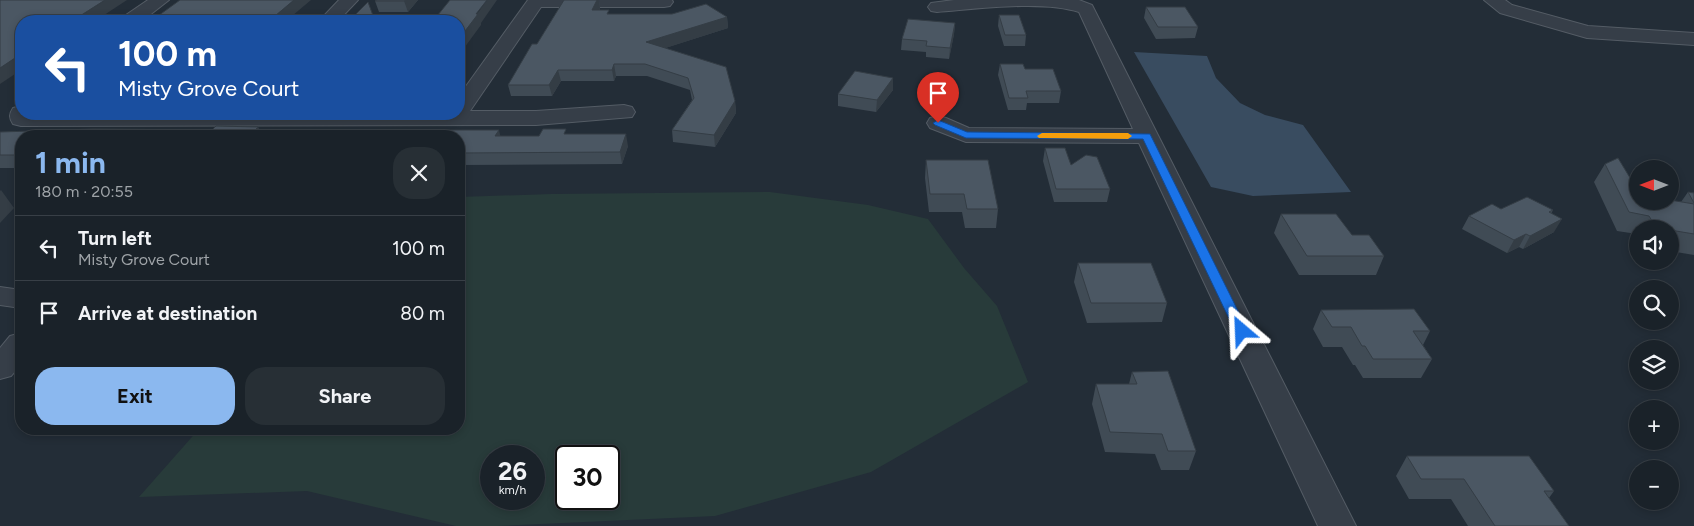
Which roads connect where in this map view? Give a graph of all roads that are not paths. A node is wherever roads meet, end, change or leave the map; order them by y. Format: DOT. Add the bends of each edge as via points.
graph roads {
  1 [pos="160,0"];
  2 [pos="349,0"];
  3 [pos="1012,0"];
  4 [pos="1024,0"];
  5 [pos="1493,0"];
  6 [pos="537,1"];
  7 [pos="664,2"];
  8 [pos="937,7"];
  9 [pos="139,15"];
  10 [pos="334,15"];
  11 [pos="1694,40"];
  12 [pos="465,103"];
  13 [pos="624,112"];
  14 [pos="465,114"];
  15 [pos="938,123"];
  16 [pos="1147,136"];
  17 [pos="0,296"];
  18 [pos="15,298"];
  19 [pos="15,351"];
  20 [pos="0,368"];
  21 [pos="1337,526"];
  1 -- 9 [label="street"];
  2 -- 10 [label="street"];
  3 -- 8 [label="street"];
  4 -- 16 [label="street" via="1071,3 1086,9"];
  5 -- 11 [label="street" via="1506,9 1587,32"];
  6 -- 7 [label="street"];
  6 -- 12 [label="street"];
  13 -- 14 [label="street" via="536,118"];
  15 -- 16 [label="street" via="966,135"];
  16 -- 21 [label="street"];
  17 -- 18 [label="street"];
  19 -- 20 [label="street"];
}
